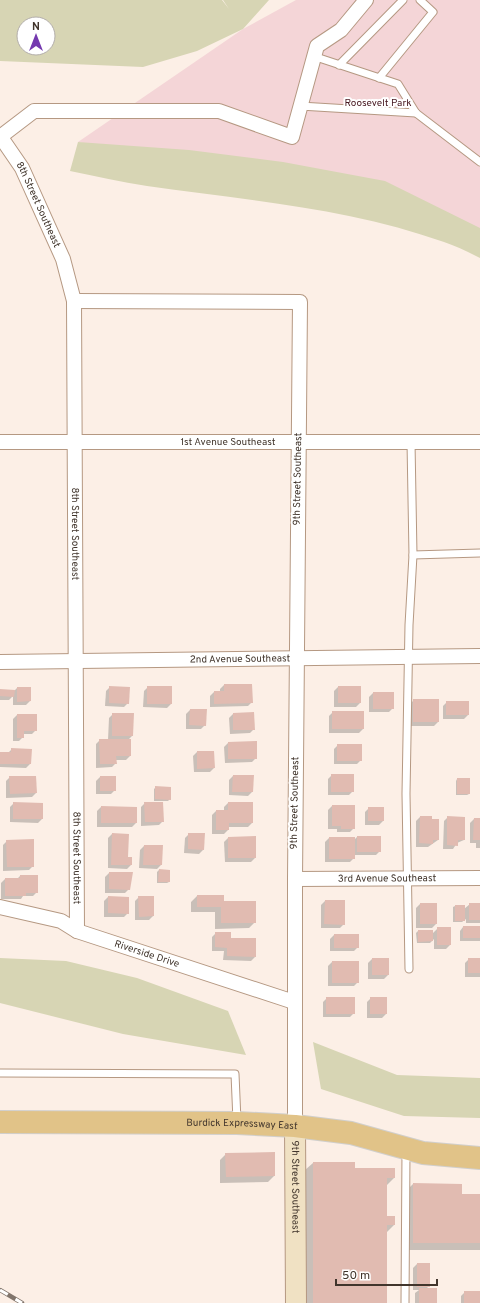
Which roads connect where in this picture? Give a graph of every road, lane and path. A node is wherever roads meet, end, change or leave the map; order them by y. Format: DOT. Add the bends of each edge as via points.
graph roads {
  1 [pos="366,0"];
  2 [pos="403,0"];
  3 [pos="420,0"];
  4 [pos="314,56"];
  5 [pos="339,65"];
  6 [pos="379,78"];
  7 [pos="300,106"];
  8 [pos="416,113"];
  9 [pos="0,136"];
  10 [pos="480,162"];
  11 [pos="74,301"];
  12 [pos="0,442"];
  13 [pos="73,442"];
  14 [pos="299,442"];
  15 [pos="411,442"];
  16 [pos="480,442"];
  17 [pos="480,553"];
  18 [pos="413,555"];
  19 [pos="480,656"];
  20 [pos="408,657"];
  21 [pos="297,659"];
  22 [pos="0,662"];
  23 [pos="77,662"];
  24 [pos="407,878"];
  25 [pos="480,878"];
  26 [pos="295,879"];
  27 [pos="0,907"];
  28 [pos="77,931"];
  29 [pos="409,969"];
  30 [pos="294,1002"];
  31 [pos="0,1073"];
  32 [pos="0,1122"];
  33 [pos="237,1123"];
  34 [pos="295,1126"];
  35 [pos="406,1148"];
  36 [pos="480,1158"];
  37 [pos="296,1303"];
  38 [pos="405,1303"];
  1 -- 4 [label="street" via="341,30 317,46"];
  2 -- 5 [label="lane"];
  3 -- 6 [label="lane" via="433,12"];
  4 -- 5 [label="lane"];
  4 -- 7 [label="street"];
  5 -- 6 [label="lane"];
  6 -- 8 [label="lane" via="398,84"];
  7 -- 8 [label="lane"];
  7 -- 9 [label="street" via="292,137 219,111 34,111"];
  8 -- 10 [label="lane"];
  9 -- 11 [label="street, 8th Street Southeast" via="22,168 63,259"];
  11 -- 13 [label="street, 8th Street Southeast"];
  11 -- 14 [label="street, 9th Street Southeast" via="300,302"];
  12 -- 13 [label="street, 1st Avenue Southeast"];
  13 -- 14 [label="street, 1st Avenue Southeast"];
  13 -- 23 [label="street, 8th Street Southeast"];
  14 -- 15 [label="street, 1st Avenue Southeast"];
  14 -- 21 [label="street, 9th Street Southeast"];
  15 -- 16 [label="street, 1st Avenue Southeast"];
  15 -- 18 [label="lane"];
  17 -- 18 [label="lane"];
  18 -- 20 [label="lane"];
  19 -- 20 [label="street, 2nd Avenue Southeast"];
  20 -- 21 [label="street, 2nd Avenue Southeast"];
  20 -- 24 [label="lane"];
  21 -- 23 [label="street, 2nd Avenue Southeast"];
  21 -- 26 [label="street, 9th Street Southeast"];
  22 -- 23 [label="street, 2nd Avenue Southeast"];
  23 -- 28 [label="street, 8th Street Southeast"];
  24 -- 25 [label="street, 3rd Avenue Southeast"];
  24 -- 26 [label="street, 3rd Avenue Southeast"];
  24 -- 29 [label="lane"];
  26 -- 30 [label="street, 9th Street Southeast"];
  27 -- 28 [label="street, Riverside Drive" via="61,921"];
  28 -- 30 [label="street, Riverside Drive"];
  30 -- 34 [label="street, 9th Street Southeast"];
  31 -- 33 [label="lane" via="235,1074"];
  32 -- 33 [label="main road, Burdick Expressway East"];
  33 -- 34 [label="main road, Burdick Expressway East"];
  34 -- 35 [label="main road, Burdick Expressway East" via="351,1133"];
  34 -- 37 [label="street, 9th Street Southeast"];
  35 -- 36 [label="main road, Burdick Expressway East" via="439,1156"];
  35 -- 38 [label="lane"];
}
